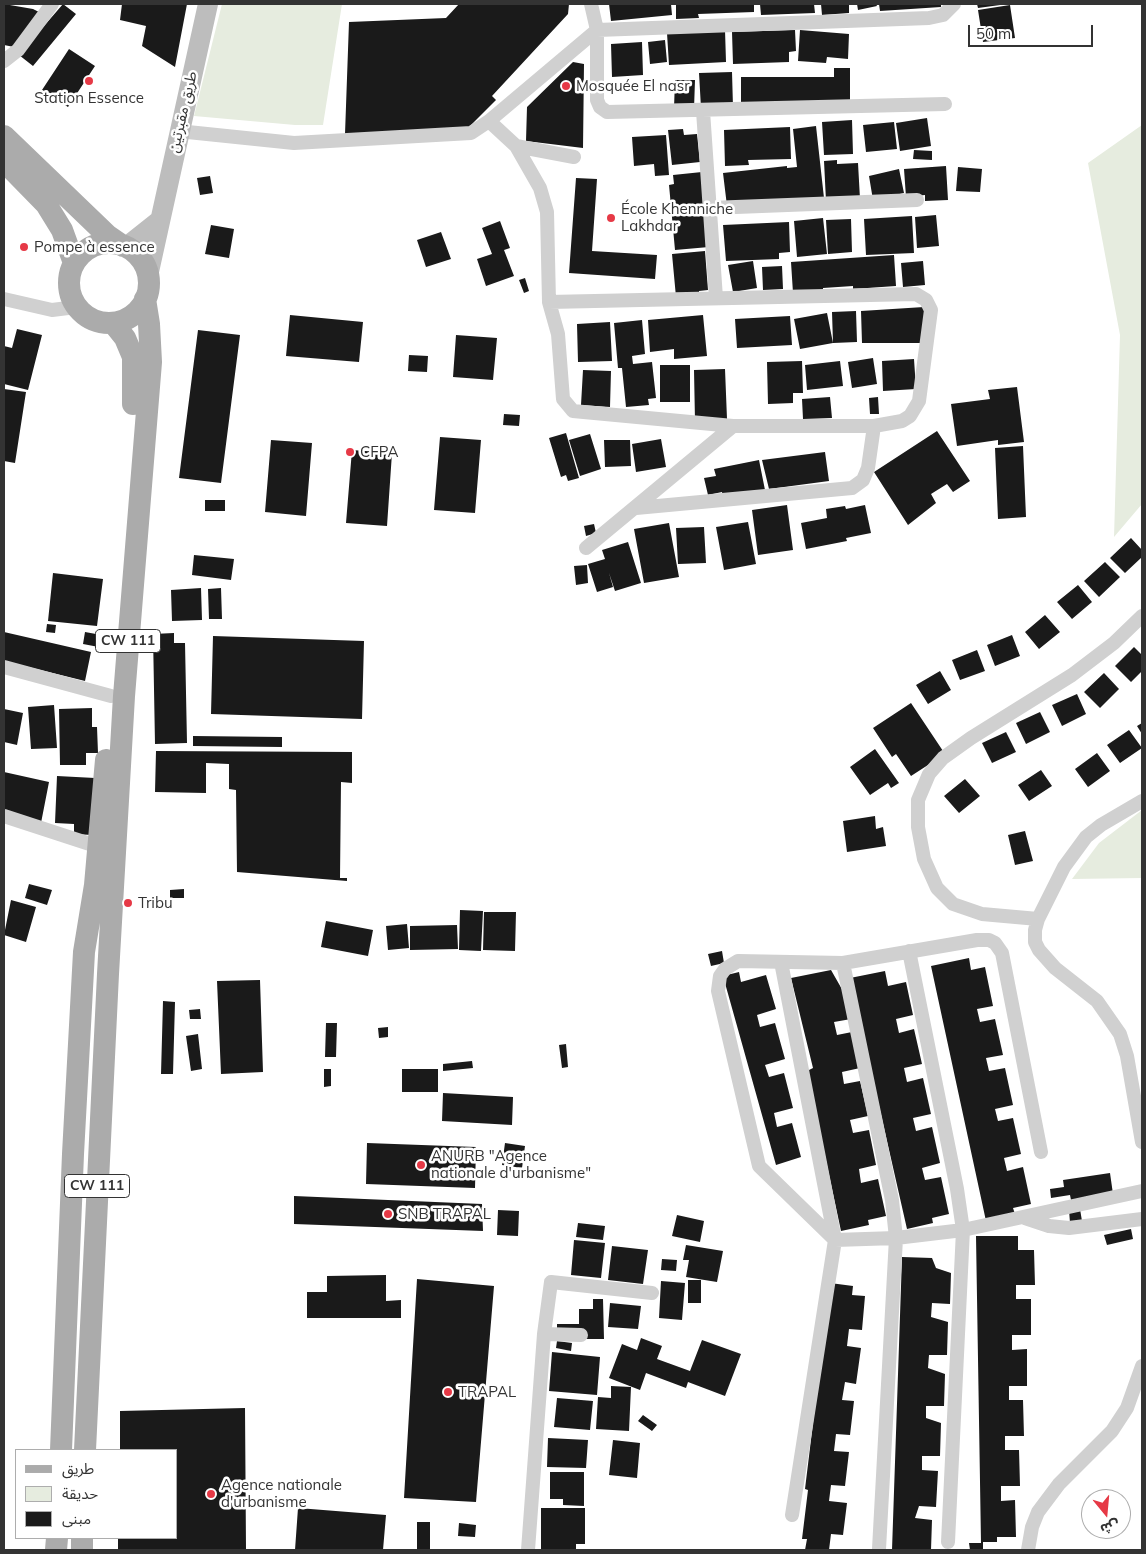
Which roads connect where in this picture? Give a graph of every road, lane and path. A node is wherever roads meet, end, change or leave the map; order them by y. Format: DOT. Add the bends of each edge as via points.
graph roads {
  1 [pos="52,4"];
  2 [pos="208,4"];
  3 [pos="591,4"];
  4 [pos="954,4"];
  5 [pos="597,30"];
  6 [pos="4,61"];
  7 [pos="945,104"];
  8 [pos="704,110"];
  9 [pos="490,121"];
  10 [pos="178,131"];
  11 [pos="4,136"];
  12 [pos="516,146"];
  13 [pos="13,157"];
  14 [pos="574,157"];
  15 [pos="917,200"];
  16 [pos="710,208"];
  17 [pos="160,220"];
  18 [pos="125,247"];
  19 [pos="74,263"];
  20 [pos="148,276"];
  21 [pos="716,298"];
  22 [pos="4,299"];
  23 [pos="145,299"];
  24 [pos="548,302"];
  25 [pos="76,307"];
  26 [pos="113,323"];
  27 [pos="733,426"];
  28 [pos="874,426"];
  29 [pos="636,508"];
  30 [pos="586,548"];
  31 [pos="1142,616"];
  32 [pos="4,667"];
  33 [pos="111,696"];
  34 [pos="1142,801"];
  35 [pos="4,816"];
  36 [pos="99,847"];
  37 [pos="1038,919"];
  38 [pos="909,951"];
  39 [pos="781,962"];
  40 [pos="843,962"];
  41 [pos="1142,1142"];
  42 [pos="1041,1152"];
  43 [pos="1142,1191"];
  44 [pos="1024,1218"];
  45 [pos="1142,1219"];
  46 [pos="963,1230"];
  47 [pos="896,1238"];
  48 [pos="835,1240"];
  49 [pos="652,1293"];
  50 [pos="544,1334"];
  51 [pos="581,1335"];
  52 [pos="1142,1366"];
  53 [pos="61,1449"];
  54 [pos="85,1449"];
  55 [pos="792,1515"];
  56 [pos="948,1542"];
  57 [pos="879,1549"];
  58 [pos="528,1550"];
  59 [pos="1028,1550"];
  1 -- 6 [label="street" via="18,50"];
  2 -- 10 [label="street, طريق مقبرتين"];
  3 -- 5 [label="street"];
  4 -- 5 [label="street" via="943,15 929,18"];
  5 -- 8 [label="street" via="597,100 604,110"];
  5 -- 9 [label="street"];
  7 -- 8 [label="street"];
  8 -- 16 [label="street"];
  9 -- 10 [label="street" via="471,133 294,143"];
  9 -- 12 [label="street"];
  10 -- 17 [label="street, طريق مقبرتين"];
  11 -- 13 [label="main road"];
  12 -- 14 [label="street"];
  12 -- 24 [label="street" via="540,188 547,212"];
  13 -- 18 [label="main road"];
  13 -- 19 [label="main road" via="62,230"];
  15 -- 16 [label="street"];
  16 -- 21 [label="street"];
  17 -- 18 [label="street"];
  17 -- 20 [label="street, طريق مقبرتين"];
  18 -- 19 [label="main road" via="109,243 95,246 83,252"];
  18 -- 20 [label="main road" via="140,260"];
  19 -- 25 [label="main road" via="69,285"];
  20 -- 23 [label="main road"];
  21 -- 24 [label="street"];
  21 -- 28 [label="street" via="916,294 926,300 931,316 919,401 910,416 902,421"];
  22 -- 25 [label="street" via="52,310"];
  23 -- 26 [label="main road" via="138,310 126,319"];
  23 -- 54 [label="main road, CW 111" via="150,324 151,362 124,696"];
  24 -- 27 [label="street" via="558,334 563,399 573,411"];
  25 -- 26 [label="main road" via="93,320"];
  26 -- 33 [label="main road" via="130,348 134,378"];
  27 -- 28 [label="street"];
  27 -- 29 [label="street"];
  28 -- 29 [label="street" via="868,468 863,480 852,488"];
  29 -- 30 [label="street"];
  31 -- 37 [label="street" via="1114,643 1072,675 943,758 929,774 918,800 918,827 924,859 937,888 952,904 982,914"];
  32 -- 33 [label="street"];
  33 -- 36 [label="main road"];
  34 -- 37 [label="street" via="1101,825 1080,844 1064,867"];
  35 -- 36 [label="street"];
  36 -- 53 [label="main road" via="84,952"];
  37 -- 41 [label="street" via="1035,936 1039,950 1055,968 1097,1001 1120,1034"];
  38 -- 40 [label="street"];
  38 -- 42 [label="street" via="983,939 999,948"];
  38 -- 46 [label="street"];
  39 -- 40 [label="street"];
  39 -- 48 [label="street"];
  39 -- 48 [label="street" via="747,960 731,964 720,976 718,991 759,1166"];
  40 -- 47 [label="street" via="892,1200"];
  43 -- 44 [label="street"];
  44 -- 45 [label="street" via="1069,1228"];
  44 -- 46 [label="street"];
  46 -- 47 [label="street"];
  46 -- 56 [label="street"];
  47 -- 48 [label="street"];
  47 -- 57 [label="street"];
  48 -- 55 [label="street"];
  49 -- 50 [label="street" via="551,1282"];
  50 -- 51 [label="street"];
  50 -- 58 [label="street"];
  52 -- 59 [label="street" via="1127,1408 1112,1431 1065,1477 1038,1512"];
}
